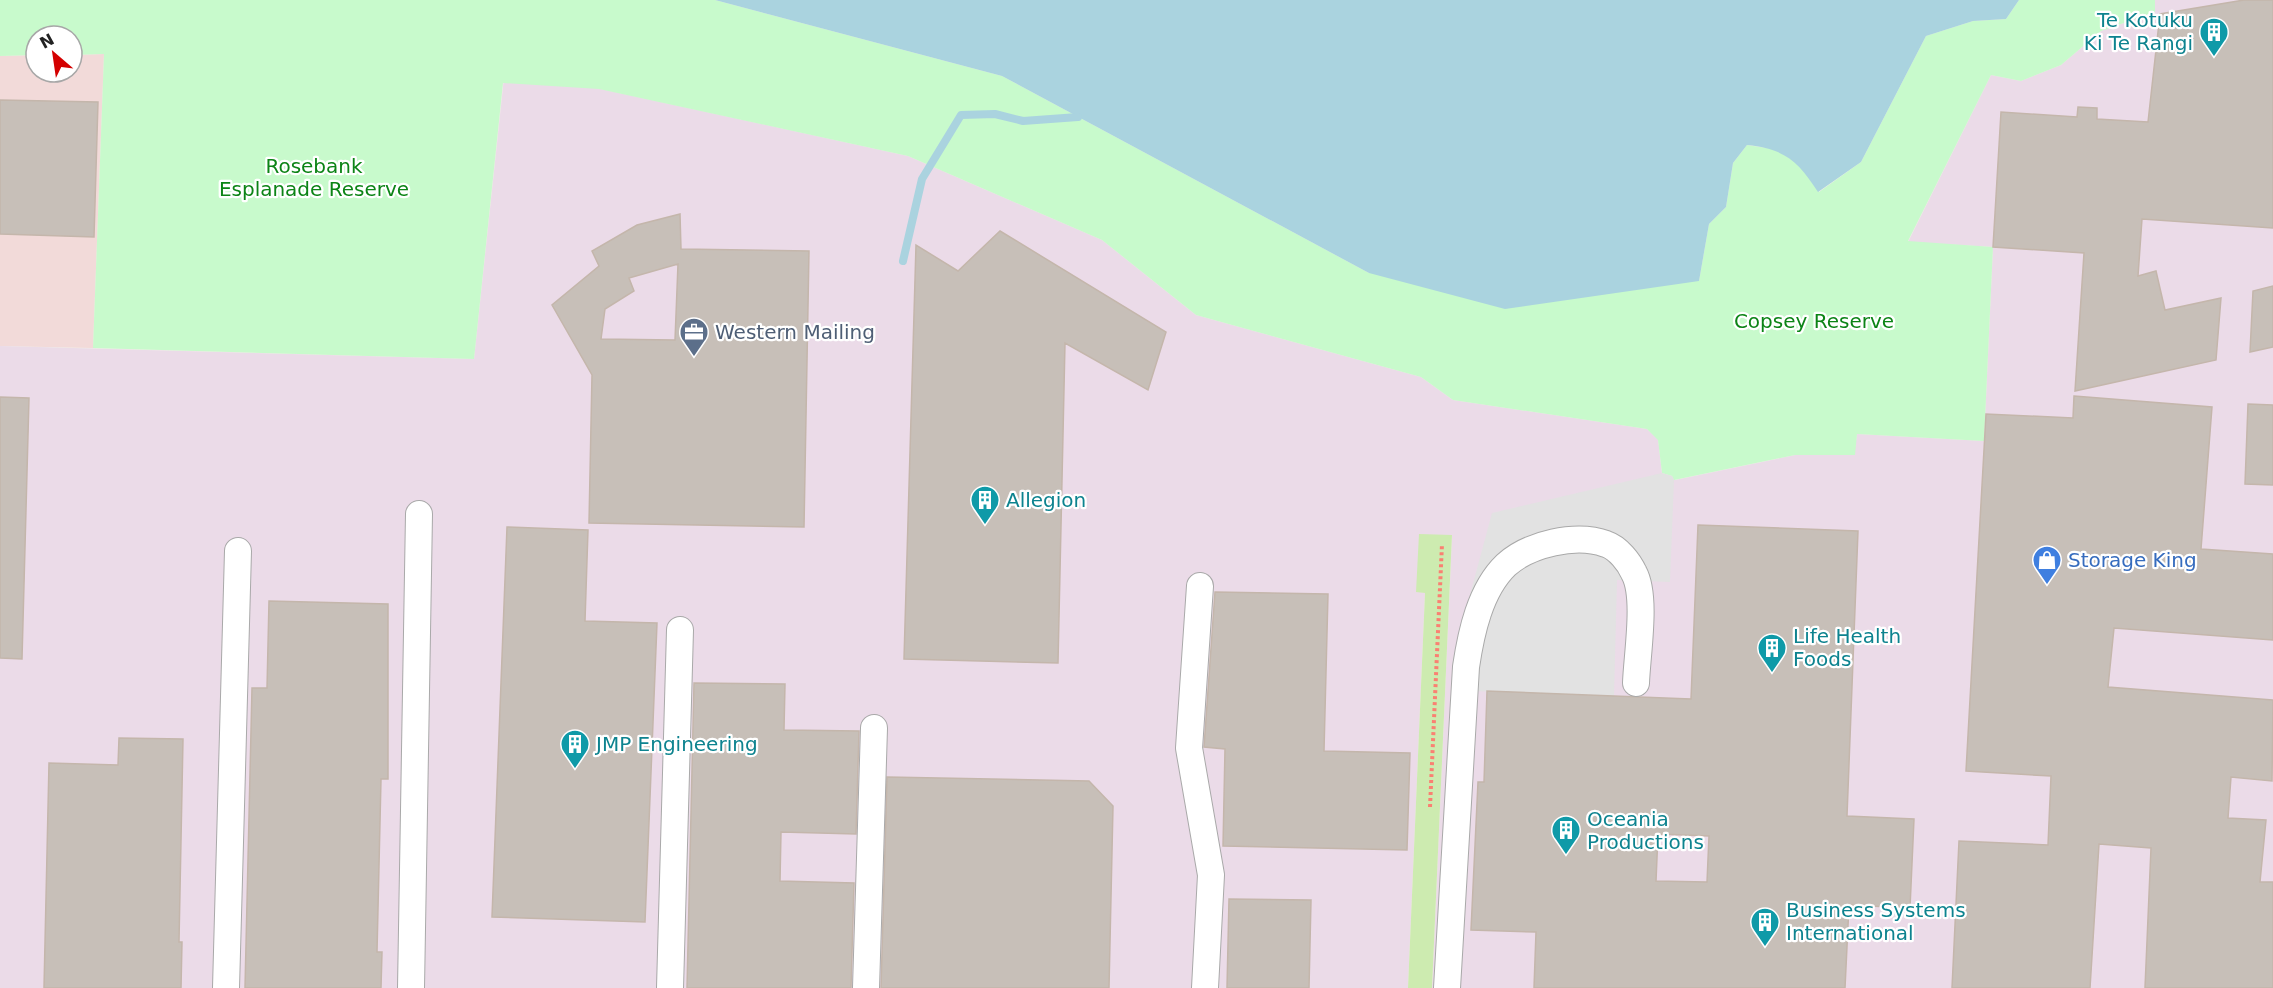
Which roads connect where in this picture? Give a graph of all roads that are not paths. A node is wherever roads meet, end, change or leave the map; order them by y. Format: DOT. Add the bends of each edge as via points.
graph roads {
  1 [pos="419,514"];
  2 [pos="238,551"];
  3 [pos="1200,586"];
  4 [pos="680,630"];
  5 [pos="1636,683"];
  6 [pos="874,728"];
  7 [pos="226,988"];
  8 [pos="411,988"];
  9 [pos="670,988"];
  10 [pos="866,988"];
  11 [pos="1205,988"];
  12 [pos="1448,988"];
  1 -- 8 [label="lane"];
  2 -- 7 [label="lane"];
  3 -- 11 [label="lane" via="1189,748 1211,875"];
  4 -- 9 [label="lane"];
  5 -- 12 [label="lane" via="1640,595 1635,574 1617,550 1606,544 1579,541 1546,544 1524,552 1505,566 1490,589 1471,634 1466,667"];
  6 -- 10 [label="lane"];
}
